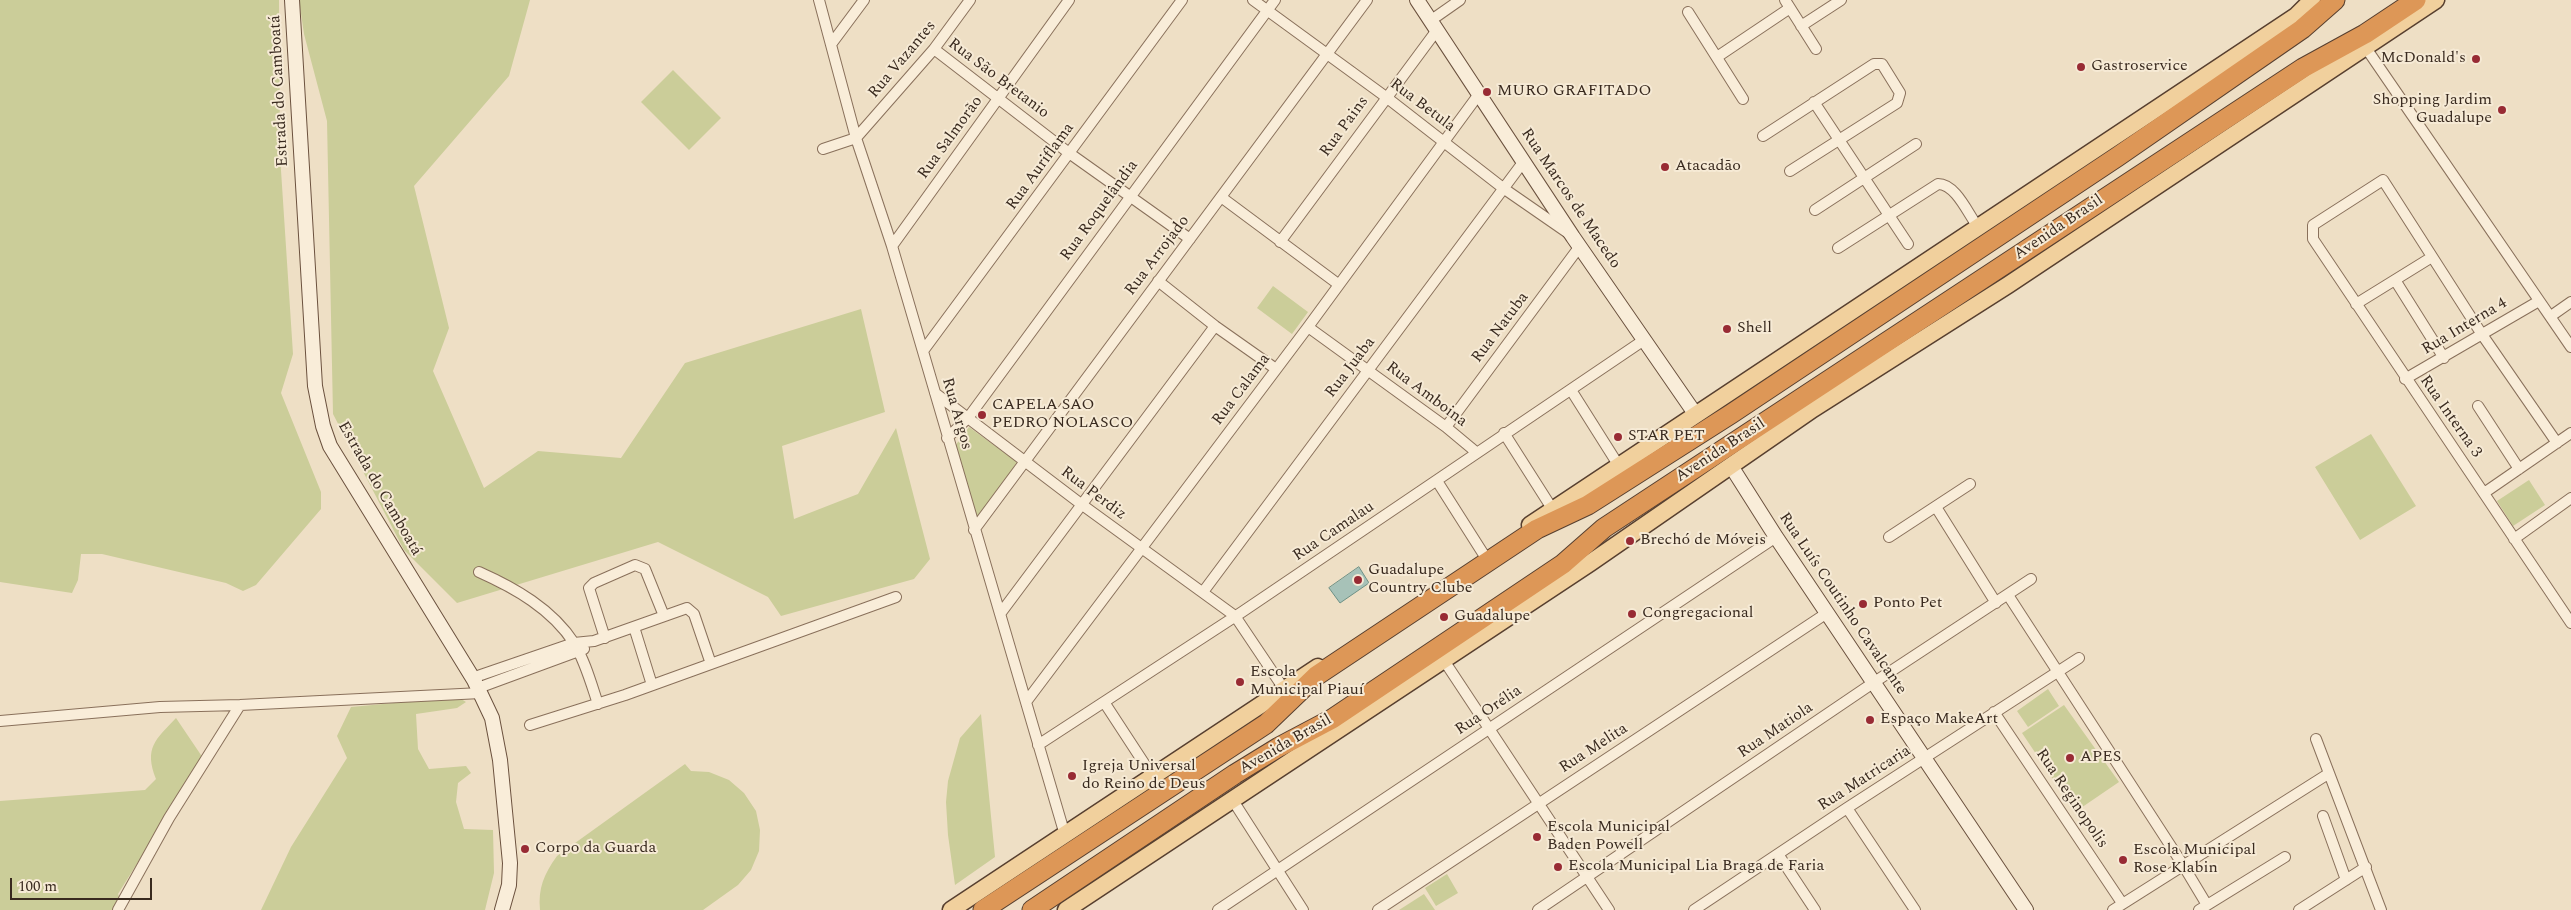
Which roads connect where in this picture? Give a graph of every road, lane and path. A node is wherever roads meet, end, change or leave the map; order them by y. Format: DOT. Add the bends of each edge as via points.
graph roads {
  1 [pos="292,0"];
  2 [pos="819,0"];
  3 [pos="864,0"];
  4 [pos="970,0"];
  5 [pos="1069,0"];
  6 [pos="1182,0"];
  7 [pos="1253,0"];
  8 [pos="1275,0"];
  9 [pos="1367,0"];
  10 [pos="1417,0"];
  11 [pos="1460,0"];
  12 [pos="1841,0"];
  13 [pos="2312,0"];
  14 [pos="2335,0"];
  15 [pos="2416,0"];
  16 [pos="2436,0"];
  17 [pos="1787,4"];
  18 [pos="1267,10"];
  19 [pos="1688,12"];
  20 [pos="1434,26"];
  21 [pos="1801,26"];
  22 [pos="832,43"];
  23 [pos="2366,48"];
  24 [pos="934,49"];
  25 [pos="1816,49"];
  26 [pos="1326,55"];
  27 [pos="1717,57"];
  28 [pos="1479,94"];
  29 [pos="998,97"];
  30 [pos="1386,97"];
  31 [pos="1744,99"];
  32 [pos="1814,102"];
  33 [pos="1763,136"];
  34 [pos="856,138"];
  35 [pos="1443,140"];
  36 [pos="1839,140"];
  37 [pos="1916,144"];
  38 [pos="822,149"];
  39 [pos="1069,153"];
  40 [pos="1524,161"];
  41 [pos="1790,171"];
  42 [pos="1864,178"];
  43 [pos="1503,188"];
  44 [pos="1129,196"];
  45 [pos="1221,197"];
  46 [pos="1815,210"];
  47 [pos="1888,215"];
  48 [pos="1978,227"];
  49 [pos="1190,238"];
  50 [pos="1280,242"];
  51 [pos="1577,242"];
  52 [pos="1908,244"];
  53 [pos="892,246"];
  54 [pos="1838,248"];
  55 [pos="2432,257"];
  56 [pos="2395,280"];
  57 [pos="1158,281"];
  58 [pos="1338,284"];
  59 [pos="2539,301"];
  60 [pos="2571,302"];
  61 [pos="2356,304"];
  62 [pos="2551,316"];
  63 [pos="1215,326"];
  64 [pos="1308,327"];
  65 [pos="2481,334"];
  66 [pos="1644,340"];
  67 [pos="2571,347"];
  68 [pos="923,351"];
  69 [pos="2444,358"];
  70 [pos="1276,369"];
  71 [pos="1368,370"];
  72 [pos="2405,379"];
  73 [pos="1571,390"];
  74 [pos="935,393"];
  75 [pos="2478,406"];
  76 [pos="1696,416"];
  77 [pos="968,418"];
  78 [pos="1446,427"];
  79 [pos="1504,433"];
  80 [pos="2571,433"];
  81 [pos="947,438"];
  82 [pos="2557,443"];
  83 [pos="1476,452"];
  84 [pos="1023,460"];
  85 [pos="1619,466"];
  86 [pos="1732,466"];
  87 [pos="2519,469"];
  88 [pos="1437,480"];
  89 [pos="1970,484"];
  90 [pos="2484,493"];
  91 [pos="2571,498"];
  92 [pos="1081,504"];
  93 [pos="1936,507"];
  94 [pos="1553,510"];
  95 [pos="974,530"];
  96 [pos="1776,537"];
  97 [pos="1889,537"];
  98 [pos="2514,539"];
  99 [pos="1141,548"];
  100 [pos="1484,556"];
  101 [pos="479,572"];
  102 [pos="2031,579"];
  103 [pos="1202,592"];
  104 [pos="2008,595"];
  105 [pos="896,597"];
  106 [pos="1996,604"];
  107 [pos="1827,613"];
  108 [pos="1000,614"];
  109 [pos="664,616"];
  110 [pos="1235,616"];
  111 [pos="2571,623"];
  112 [pos="634,627"];
  113 [pos="605,638"];
  114 [pos="576,648"];
  115 [pos="2079,658"];
  116 [pos="1443,659"];
  117 [pos="711,664"];
  118 [pos="2057,672"];
  119 [pos="1873,683"];
  120 [pos="652,685"];
  121 [pos="477,687"];
  122 [pos="1284,689"];
  123 [pos="1026,702"];
  124 [pos="1104,702"];
  125 [pos="598,704"];
  126 [pos="240,706"];
  127 [pos="1994,712"];
  128 [pos="0,721"];
  129 [pos="530,725"];
  130 [pos="1488,730"];
  131 [pos="2316,740"];
  132 [pos="1038,745"];
  133 [pos="1925,758"];
  134 [pos="2328,774"];
  135 [pos="1153,777"];
  136 [pos="1232,799"];
  137 [pos="1538,804"];
  138 [pos="1847,808"];
  139 [pos="2323,816"];
  140 [pos="1065,835"];
  141 [pos="1778,854"];
  142 [pos="2285,857"];
  143 [pos="2183,864"];
  144 [pos="2366,867"];
  145 [pos="1277,872"];
  146 [pos="1588,878"];
  147 [pos="2346,880"];
  148 [pos="1025,882"];
  149 [pos="2122,903"];
  150 [pos="1708,906"];
  151 [pos="2203,908"];
  152 [pos="118,910"];
  153 [pos="502,910"];
  154 [pos="951,910"];
  155 [pos="972,910"];
  156 [pos="984,910"];
  157 [pos="1032,910"];
  158 [pos="1066,910"];
  159 [pos="1218,910"];
  160 [pos="1303,910"];
  161 [pos="1378,910"];
  162 [pos="1538,910"];
  163 [pos="1609,910"];
  164 [pos="1694,910"];
  165 [pos="1815,910"];
  166 [pos="1915,910"];
  167 [pos="2026,910"];
  168 [pos="2113,910"];
  169 [pos="2299,910"];
  170 [pos="2381,910"];
  1 -- 121 [label="main road, Estrada do Camboatá" via="315,386 323,426 338,459"];
  2 -- 22 [label="street, Rua Argos"];
  3 -- 22 [label="street"];
  4 -- 24 [label="street, Rua Vazantes"];
  5 -- 29 [label="street, Rua Salmorão"];
  6 -- 39 [label="street, Rua Auriflama"];
  7 -- 18 [label="street, Rua Betula"];
  8 -- 18 [label="street, Rua Roquelândia"];
  9 -- 26 [label="street, Rua Arrojado"];
  10 -- 20 [label="main road, Rua Marcos de Macedo"];
  11 -- 20 [label="street, Rua Pains"];
  12 -- 21 [label="street"];
  13 -- 48 [label="main road" via="2296,16"];
  14 -- 148 [label="highway, Avenida Brasil" via="2302,29 2117,157 1731,414 1588,505 1537,529 1316,676 1266,724"];
  15 -- 157 [label="highway, Avenida Brasil" via="2365,34 2303,68 1604,528 1563,564 1332,720 1235,774"];
  16 -- 23 [label="main road, Avenida Brasil"];
  17 -- 21 [label="street"];
  17 -- 27 [label="street"];
  18 -- 26 [label="street, Rua Betula"];
  18 -- 44 [label="street, Rua Roquelândia"];
  19 -- 27 [label="street"];
  20 -- 28 [label="main road, Rua Marcos de Macedo"];
  20 -- 30 [label="street, Rua Pains"];
  21 -- 25 [label="street"];
  22 -- 34 [label="street, Rua Argos"];
  23 -- 59 [label="street"];
  23 -- 86 [label="main road, Avenida Brasil" via="2008,285 1813,409"];
  24 -- 29 [label="street, Rua São Bretanio"];
  24 -- 34 [label="street, Rua Vazantes"];
  26 -- 30 [label="street, Rua Betula"];
  26 -- 45 [label="street, Rua Arrojado"];
  27 -- 31 [label="street"];
  28 -- 35 [label="street, Rua Calama"];
  28 -- 40 [label="main road, Rua Marcos de Macedo"];
  29 -- 39 [label="street, Rua São Bretanio"];
  29 -- 53 [label="street, Rua Salmorão"];
  30 -- 35 [label="street, Rua Betula"];
  30 -- 50 [label="street, Rua Pains"];
  32 -- 33 [label="street"];
  32 -- 36 [label="street"];
  32 -- 36 [label="street" via="1874,64 1882,64 1900,93 1899,98"];
  34 -- 38 [label="street"];
  34 -- 53 [label="street, Rua Argos"];
  35 -- 43 [label="street, Rua Betula"];
  35 -- 58 [label="street, Rua Calama"];
  36 -- 41 [label="street"];
  36 -- 42 [label="street"];
  37 -- 42 [label="street"];
  39 -- 44 [label="street, Rua São Bretanio"];
  39 -- 68 [label="street, Rua Auriflama"];
  40 -- 43 [label="street, Rua Juaba"];
  40 -- 51 [label="main road, Rua Marcos de Macedo"];
  42 -- 46 [label="street"];
  42 -- 47 [label="street"];
  43 -- 51 [label="street, Rua Betula"];
  43 -- 71 [label="street, Rua Juaba"];
  44 -- 49 [label="street, Rua São Bretanio"];
  44 -- 77 [label="street, Rua Roquelândia"];
  45 -- 49 [label="street, Rua Arrojado"];
  45 -- 50 [label="street"];
  47 -- 48 [label="street" via="1943,184 1952,190"];
  47 -- 52 [label="street"];
  47 -- 54 [label="street"];
  48 -- 76 [label="main road"];
  49 -- 57 [label="street, Rua Arrojado"];
  50 -- 58 [label="street"];
  51 -- 66 [label="main road, Rua Marcos de Macedo"];
  51 -- 78 [label="street, Rua Natuba"];
  53 -- 68 [label="street, Rua Argos"];
  55 -- 56 [label="street"];
  55 -- 61 [label="street, Rua Interna 3" via="2383,180 2313,226 2313,239"];
  55 -- 65 [label="street"];
  56 -- 61 [label="street"];
  56 -- 69 [label="street"];
  57 -- 63 [label="street"];
  57 -- 84 [label="street, Rua Arrojado"];
  58 -- 64 [label="street, Rua Calama"];
  59 -- 62 [label="street"];
  59 -- 65 [label="street, Rua Interna 4"];
  60 -- 62 [label="street"];
  61 -- 72 [label="street, Rua Interna 3"];
  62 -- 67 [label="street"];
  63 -- 70 [label="street"];
  63 -- 92 [label="street"];
  64 -- 70 [label="street, Rua Calama"];
  64 -- 71 [label="street, Rua Amboina"];
  65 -- 69 [label="street, Rua Interna 4"];
  65 -- 82 [label="street"];
  66 -- 73 [label="street, Rua Camalau"];
  66 -- 76 [label="main road, Rua Marcos de Macedo"];
  68 -- 74 [label="street, Rua Argos"];
  69 -- 72 [label="street, Rua Interna 4"];
  70 -- 99 [label="street, Rua Calama"];
  71 -- 78 [label="street, Rua Amboina"];
  71 -- 103 [label="street, Rua Juaba"];
  72 -- 90 [label="street, Rua Interna 3"];
  73 -- 79 [label="street, Rua Camalau"];
  73 -- 85 [label="street"];
  74 -- 77 [label="street, Rua Perdiz"];
  74 -- 81 [label="street, Rua Argos"];
  75 -- 87 [label="street"];
  76 -- 85 [label="main road"];
  77 -- 81 [label="street, Rua Roquelândia"];
  77 -- 84 [label="street, Rua Perdiz"];
  78 -- 83 [label="street, Rua Amboina"];
  79 -- 83 [label="street, Rua Camalau"];
  79 -- 94 [label="street"];
  80 -- 82 [label="street"];
  81 -- 95 [label="street, Rua Argos"];
  82 -- 87 [label="street"];
  83 -- 88 [label="street, Rua Camalau"];
  84 -- 92 [label="street, Rua Perdiz"];
  84 -- 95 [label="street, Rua Arrojado"];
  85 -- 94 [label="main road"];
  86 -- 96 [label="main road, Rua Luís Coutinho Cavalcante"];
  86 -- 116 [label="main road, Avenida Brasil" via="1590,564"];
  87 -- 90 [label="street"];
  88 -- 100 [label="street"];
  88 -- 110 [label="street, Rua Camalau"];
  89 -- 93 [label="street"];
  90 -- 98 [label="street, Rua Interna 3"];
  91 -- 98 [label="street"];
  92 -- 99 [label="street, Rua Perdiz"];
  92 -- 108 [label="street"];
  93 -- 97 [label="street"];
  93 -- 106 [label="street"];
  94 -- 100 [label="main road"];
  95 -- 108 [label="street, Rua Argos"];
  96 -- 107 [label="main road, Rua Luís Coutinho Cavalcante"];
  96 -- 130 [label="street, Rua Orélia"];
  98 -- 111 [label="street, Rua Interna 3"];
  99 -- 103 [label="street, Rua Perdiz"];
  99 -- 123 [label="street, Rua Calama"];
  100 -- 122 [label="main road"];
  101 -- 114 [label="street" via="525,595 555,621"];
  102 -- 104 [label="street, Rua Matiola"];
  103 -- 110 [label="street, Rua Perdiz"];
  104 -- 106 [label="street, Rua Matiola"];
  104 -- 118 [label="street"];
  105 -- 117 [label="street"];
  106 -- 119 [label="street, Rua Matiola"];
  107 -- 119 [label="main road, Rua Luís Coutinho Cavalcante"];
  107 -- 137 [label="street, Rua Melita"];
  108 -- 123 [label="street, Rua Argos"];
  109 -- 112 [label="street"];
  109 -- 113 [label="street" via="645,569 636,565 594,583 590,588"];
  109 -- 117 [label="street" via="687,608 692,610"];
  110 -- 122 [label="street"];
  110 -- 124 [label="street, Rua Camalau"];
  112 -- 113 [label="street"];
  112 -- 120 [label="street"];
  113 -- 114 [label="street"];
  114 -- 121 [label="street"];
  114 -- 125 [label="street"];
  115 -- 118 [label="street, Rua Matricaria"];
  116 -- 130 [label="street"];
  116 -- 136 [label="main road, Avenida Brasil"];
  117 -- 120 [label="street"];
  118 -- 127 [label="street, Rua Matricaria"];
  118 -- 143 [label="street"];
  119 -- 133 [label="main road, Rua Luís Coutinho Cavalcante"];
  119 -- 146 [label="street, Rua Matiola"];
  120 -- 125 [label="street"];
  121 -- 126 [label="street"];
  121 -- 153 [label="main road, Estrada do Camboatá" via="492,718 500,760 510,863 509,885"];
  122 -- 135 [label="main road"];
  123 -- 132 [label="street, Rua Argos"];
  124 -- 132 [label="street, Rua Camalau"];
  124 -- 135 [label="street"];
  125 -- 129 [label="street"];
  126 -- 128 [label="street" via="160,707"];
  126 -- 152 [label="street" via="169,818"];
  127 -- 133 [label="street, Rua Matricaria"];
  127 -- 149 [label="street, Rua Reginopolis"];
  130 -- 137 [label="street"];
  130 -- 145 [label="street, Rua Orélia"];
  131 -- 134 [label="street"];
  132 -- 140 [label="street, Rua Argos"];
  133 -- 138 [label="street, Rua Matricaria"];
  133 -- 167 [label="main road, Rua Luís Coutinho Cavalcante"];
  134 -- 143 [label="street"];
  134 -- 144 [label="street"];
  135 -- 140 [label="main road"];
  136 -- 145 [label="street"];
  136 -- 158 [label="main road, Avenida Brasil"];
  137 -- 146 [label="street"];
  137 -- 161 [label="street, Rua Melita"];
  138 -- 141 [label="street, Rua Matricaria"];
  138 -- 166 [label="street"];
  139 -- 147 [label="street"];
  140 -- 154 [label="main road"];
  141 -- 150 [label="street, Rua Matricaria"];
  141 -- 165 [label="street"];
  142 -- 151 [label="street"];
  143 -- 149 [label="street"];
  143 -- 151 [label="street"];
  144 -- 147 [label="street"];
  144 -- 170 [label="street"];
  145 -- 159 [label="street, Rua Orélia"];
  145 -- 160 [label="street"];
  146 -- 162 [label="street, Rua Matiola"];
  146 -- 163 [label="street"];
  147 -- 169 [label="street"];
  148 -- 155 [label="highway"];
  148 -- 156 [label="highway, Avenida Brasil"];
  149 -- 168 [label="street"];
  150 -- 164 [label="street, Rua Matricaria"];
}
